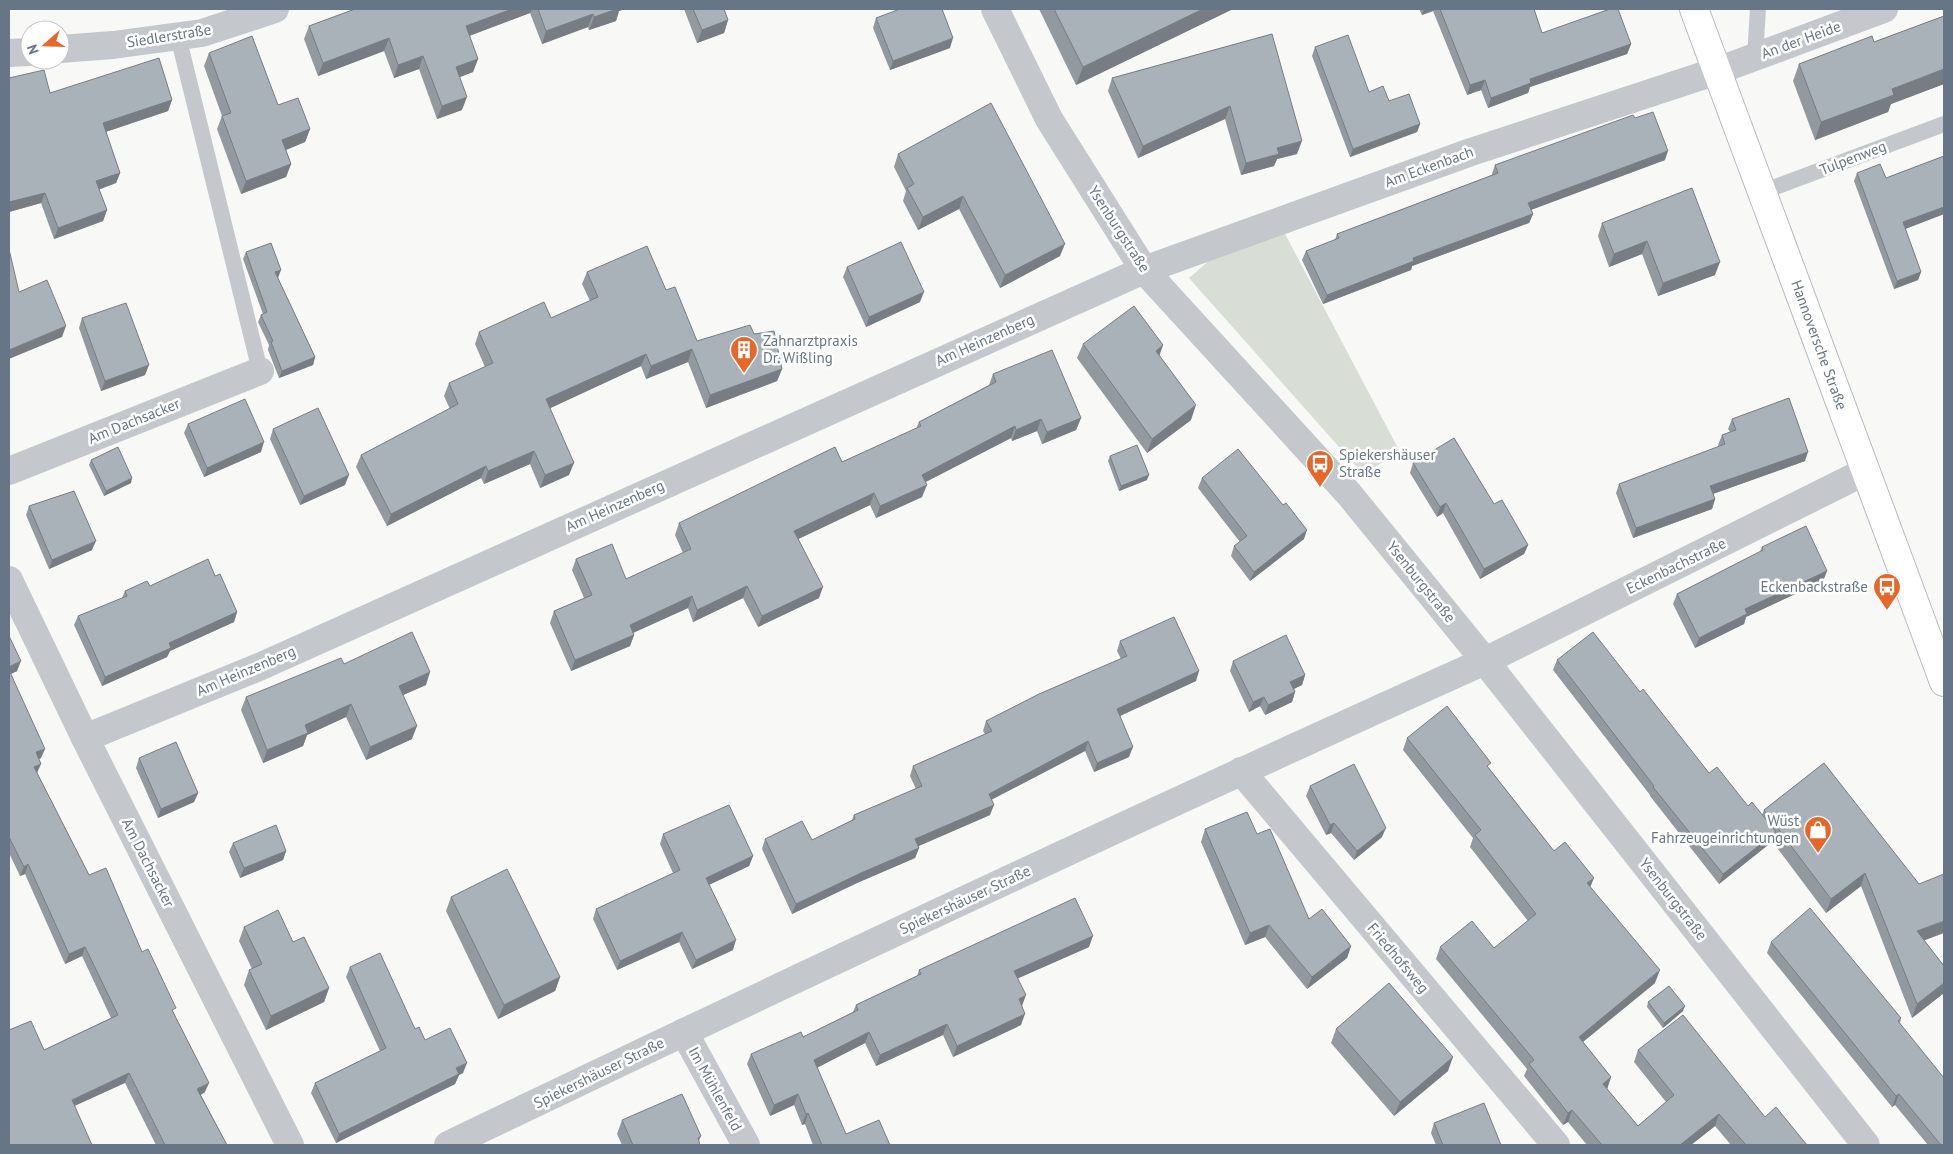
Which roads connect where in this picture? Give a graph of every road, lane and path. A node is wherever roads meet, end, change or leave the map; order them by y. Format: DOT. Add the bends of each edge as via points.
graph roads {
  1 [pos="275,9"];
  2 [pos="994,9"];
  3 [pos="1694,9"];
  4 [pos="1758,9"];
  5 [pos="1884,9"];
  6 [pos="178,36"];
  7 [pos="70,48"];
  8 [pos="1755,57"];
  9 [pos="1717,71"];
  10 [pos="1944,124"];
  11 [pos="1762,192"];
  12 [pos="1144,270"];
  13 [pos="260,371"];
  14 [pos="9,471"];
  15 [pos="1866,471"];
  16 [pos="9,580"];
  17 [pos="1485,661"];
  18 [pos="1944,682"];
  19 [pos="85,738"];
  20 [pos="1241,771"];
  21 [pos="684,1032"];
  22 [pos="290,1145"];
  23 [pos="448,1145"];
  24 [pos="746,1145"];
  25 [pos="1556,1145"];
  26 [pos="1866,1145"];
  1 -- 6 [label="street, Siedlerstraße" via="202,33"];
  2 -- 12 [label="street, Ysenburgstraße" via="1050,119"];
  3 -- 9 [label="main road, Hannoversche Straße"];
  4 -- 8 [label="lane"];
  5 -- 8 [label="street, An der Heide"];
  6 -- 7 [label="street, Siedlerstraße"];
  6 -- 13 [label="lane"];
  8 -- 9 [label="street, An der Heide"];
  9 -- 11 [label="main road, Hannoversche Straße"];
  9 -- 12 [label="street, Am Eckenbach" via="1471,152"];
  10 -- 11 [label="lane, Tulpenweg"];
  11 -- 15 [label="main road, Hannoversche Straße"];
  12 -- 17 [label="street, Ysenburgstraße" via="1349,494"];
  12 -- 19 [label="street, Am Heinzenberg" via="259,667"];
  13 -- 14 [label="street, Am Dachsacker"];
  15 -- 17 [label="street, Eckenbachstraße"];
  15 -- 18 [label="main road, Hannoversche Straße"];
  16 -- 19 [label="street, Am Dachsacker"];
  17 -- 20 [label="street, Spiekershäuser Straße"];
  17 -- 26 [label="street, Ysenburgstraße"];
  19 -- 22 [label="street, Am Dachsacker"];
  20 -- 21 [label="street, Spiekershäuser Straße"];
  20 -- 25 [label="street, Friedhofsweg"];
  21 -- 23 [label="street, Spiekershäuser Straße"];
  21 -- 24 [label="street, Im Mühlenfeld"];
}
